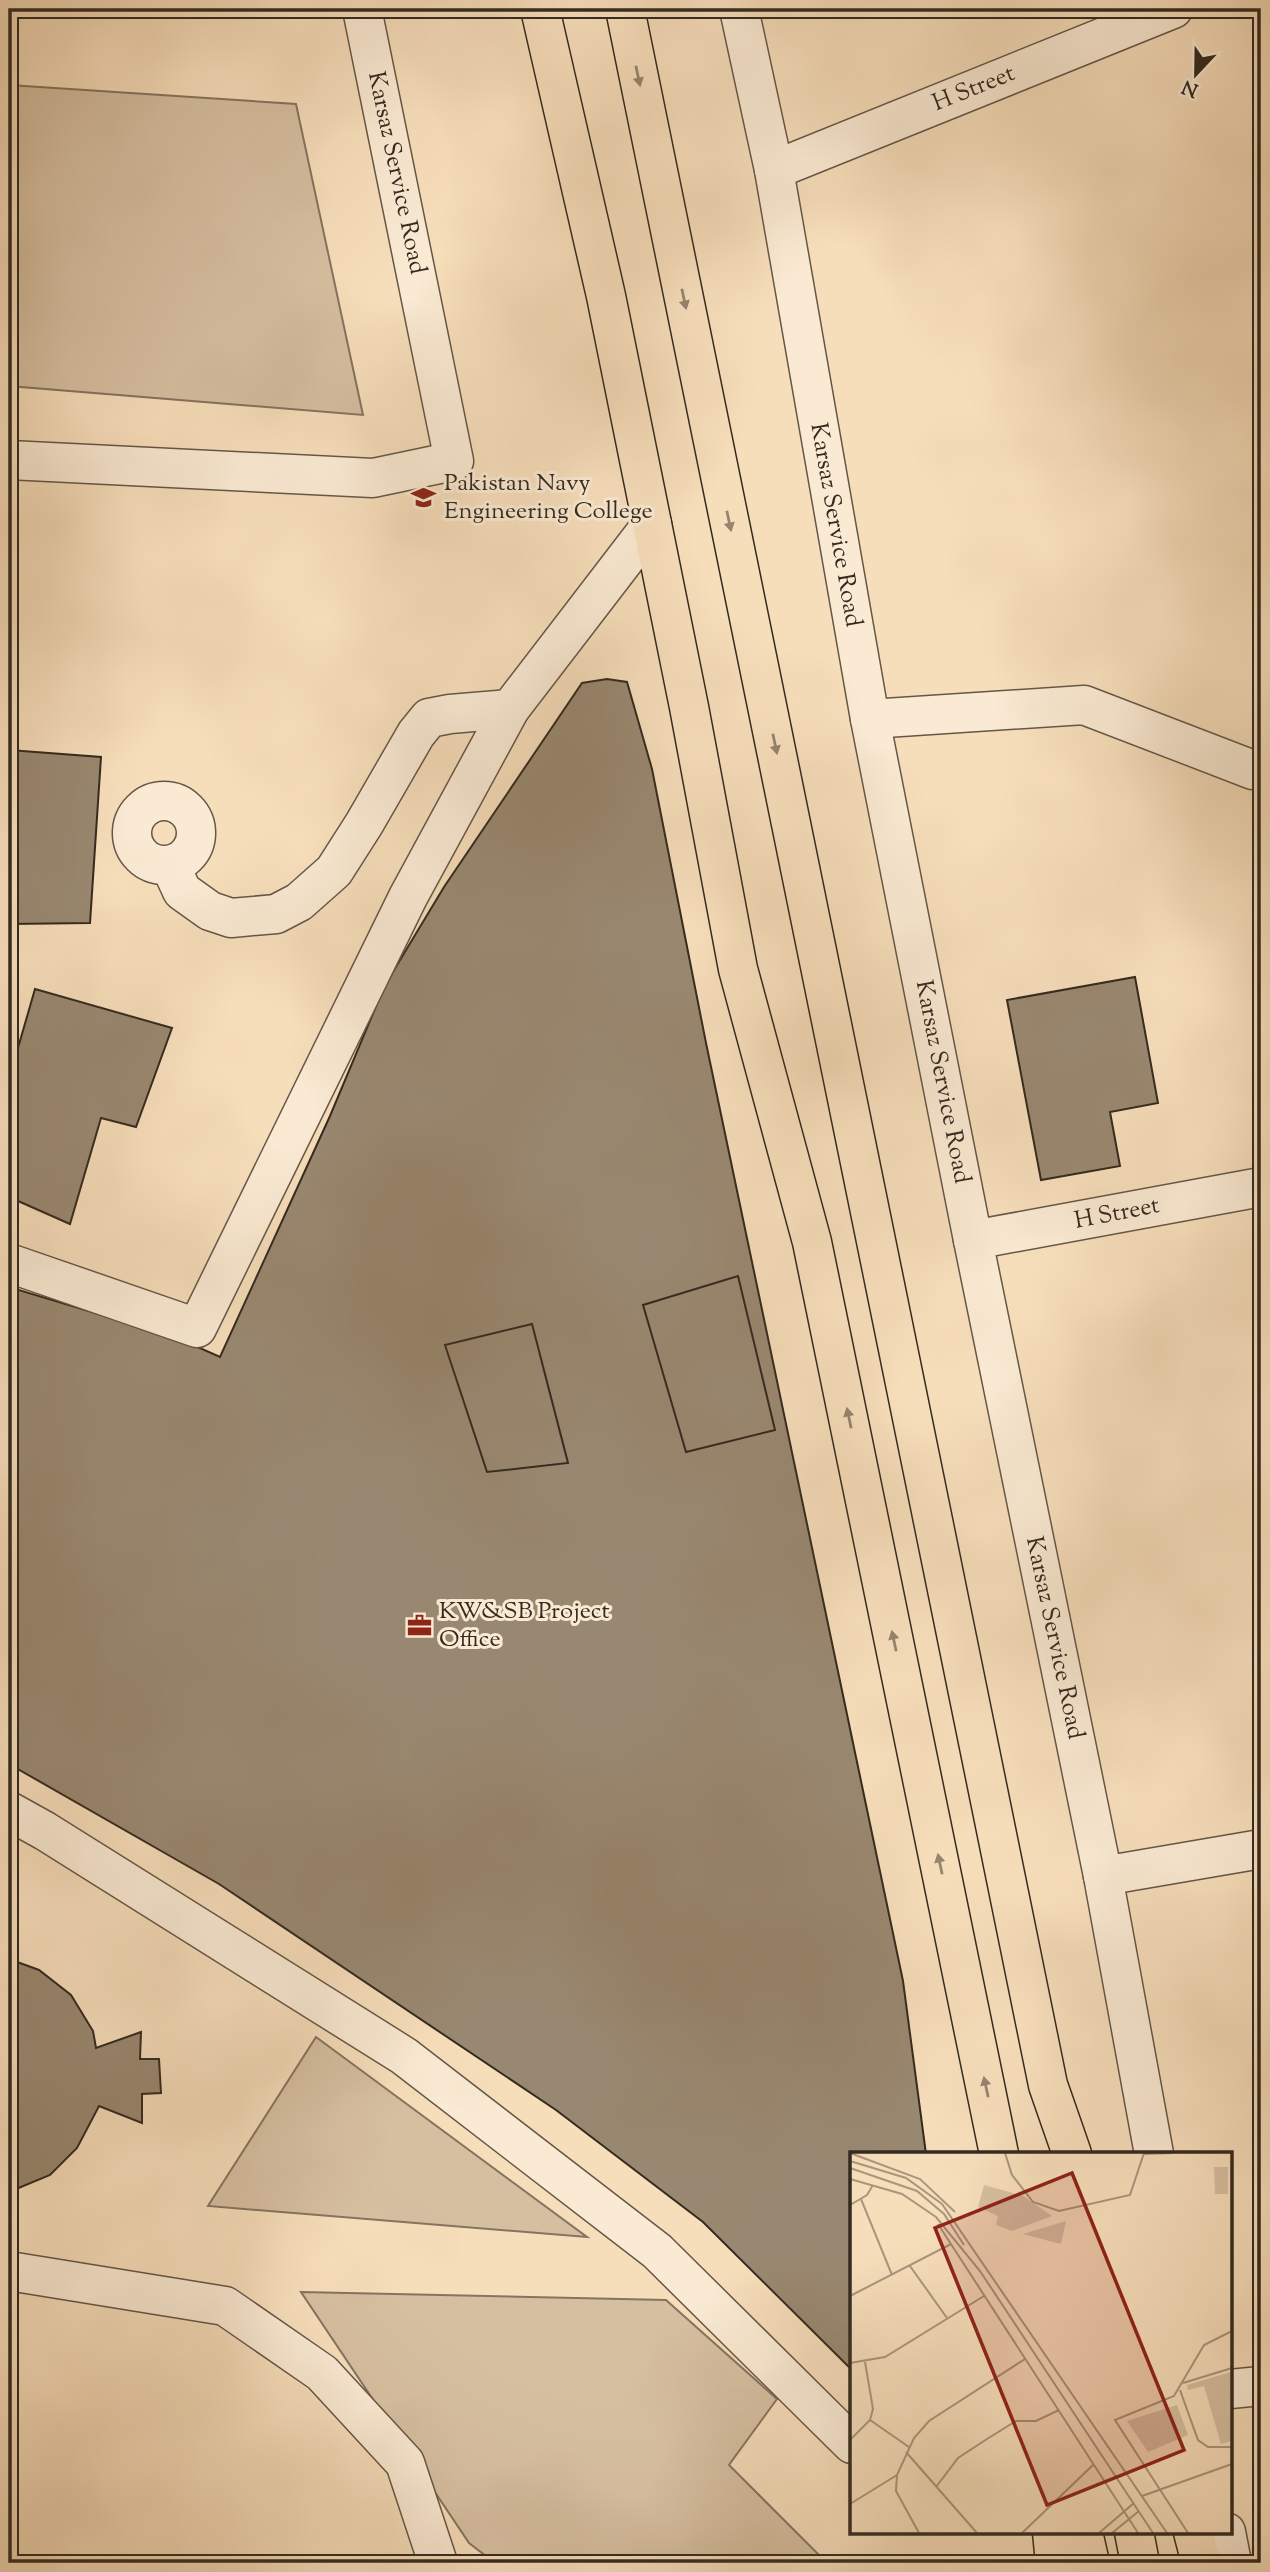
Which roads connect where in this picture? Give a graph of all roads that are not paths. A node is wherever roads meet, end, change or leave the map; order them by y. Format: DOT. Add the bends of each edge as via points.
graph roads {
  1 [pos="362,9"];
  2 [pos="540,9"];
  3 [pos="625,9"];
  4 [pos="739,9"];
  5 [pos="1173,9"];
  6 [pos="774,170"];
  7 [pos="9,460"];
  8 [pos="652,524"];
  9 [pos="510,709"];
  10 [pos="870,719"];
  11 [pos="1261,769"];
  12 [pos="170,865"];
  13 [pos="1261,1187"];
  14 [pos="973,1241"];
  15 [pos="9,1263"];
  16 [pos="9,1811"];
  17 [pos="1261,1849"];
  18 [pos="1103,1876"];
  19 [pos="1048,2085"];
  20 [pos="999,2152"];
  21 [pos="1061,2152"];
  22 [pos="1071,2152"];
  23 [pos="1154,2152"];
  24 [pos="9,2271"];
  25 [pos="1261,2386"];
  26 [pos="1232,2389"];
  27 [pos="850,2442"];
  28 [pos="1052,2534"];
  29 [pos="1083,2534"];
  30 [pos="1134,2534"];
  31 [pos="1194,2534"];
  32 [pos="1226,2534"];
  33 [pos="438,2563"];
  34 [pos="1055,2563"];
  35 [pos="1090,2563"];
  36 [pos="1140,2563"];
  37 [pos="1201,2563"];
  38 [pos="1232,2563"];
  1 -- 7 [label="street, Karsaz Service Road" via="454,461 373,478"];
  2 -- 8 [label="highway" via="606,296"];
  3 -- 19 [label="highway, one-way"];
  4 -- 6 [label="street, Karsaz Service Road"];
  5 -- 6 [label="street, H Street"];
  6 -- 10 [label="street, Karsaz Service Road"];
  8 -- 9 [label="street"];
  20 -- 8 [label="highway, one-way" via="812,1242 738,969"];
  9 -- 12 [label="street" via="429,718 334,871 299,902 276,914 231,918 210,911 182,891"];
  9 -- 15 [label="street" via="408,897 197,1328"];
  10 -- 11 [label="street" via="1084,705 1253,770"];
  10 -- 14 [label="street, Karsaz Service Road"];
  13 -- 14 [label="street, H Street"];
  14 -- 18 [label="street, Karsaz Service Road"];
  16 -- 27 [label="street" via="404,2056 657,2251"];
  17 -- 18 [label="street"];
  18 -- 23 [label="street, Karsaz Service Road"];
  19 -- 21 [label="highway"];
  19 -- 22 [label="highway"];
  24 -- 33 [label="street" via="225,2306 322,2373 405,2463"];
  25 -- 26 [label="street"];
  28 -- 34 [label="highway"];
  29 -- 35 [label="highway"];
  30 -- 36 [label="highway"];
  31 -- 37 [label="highway"];
  32 -- 38 [label="street"];
}
